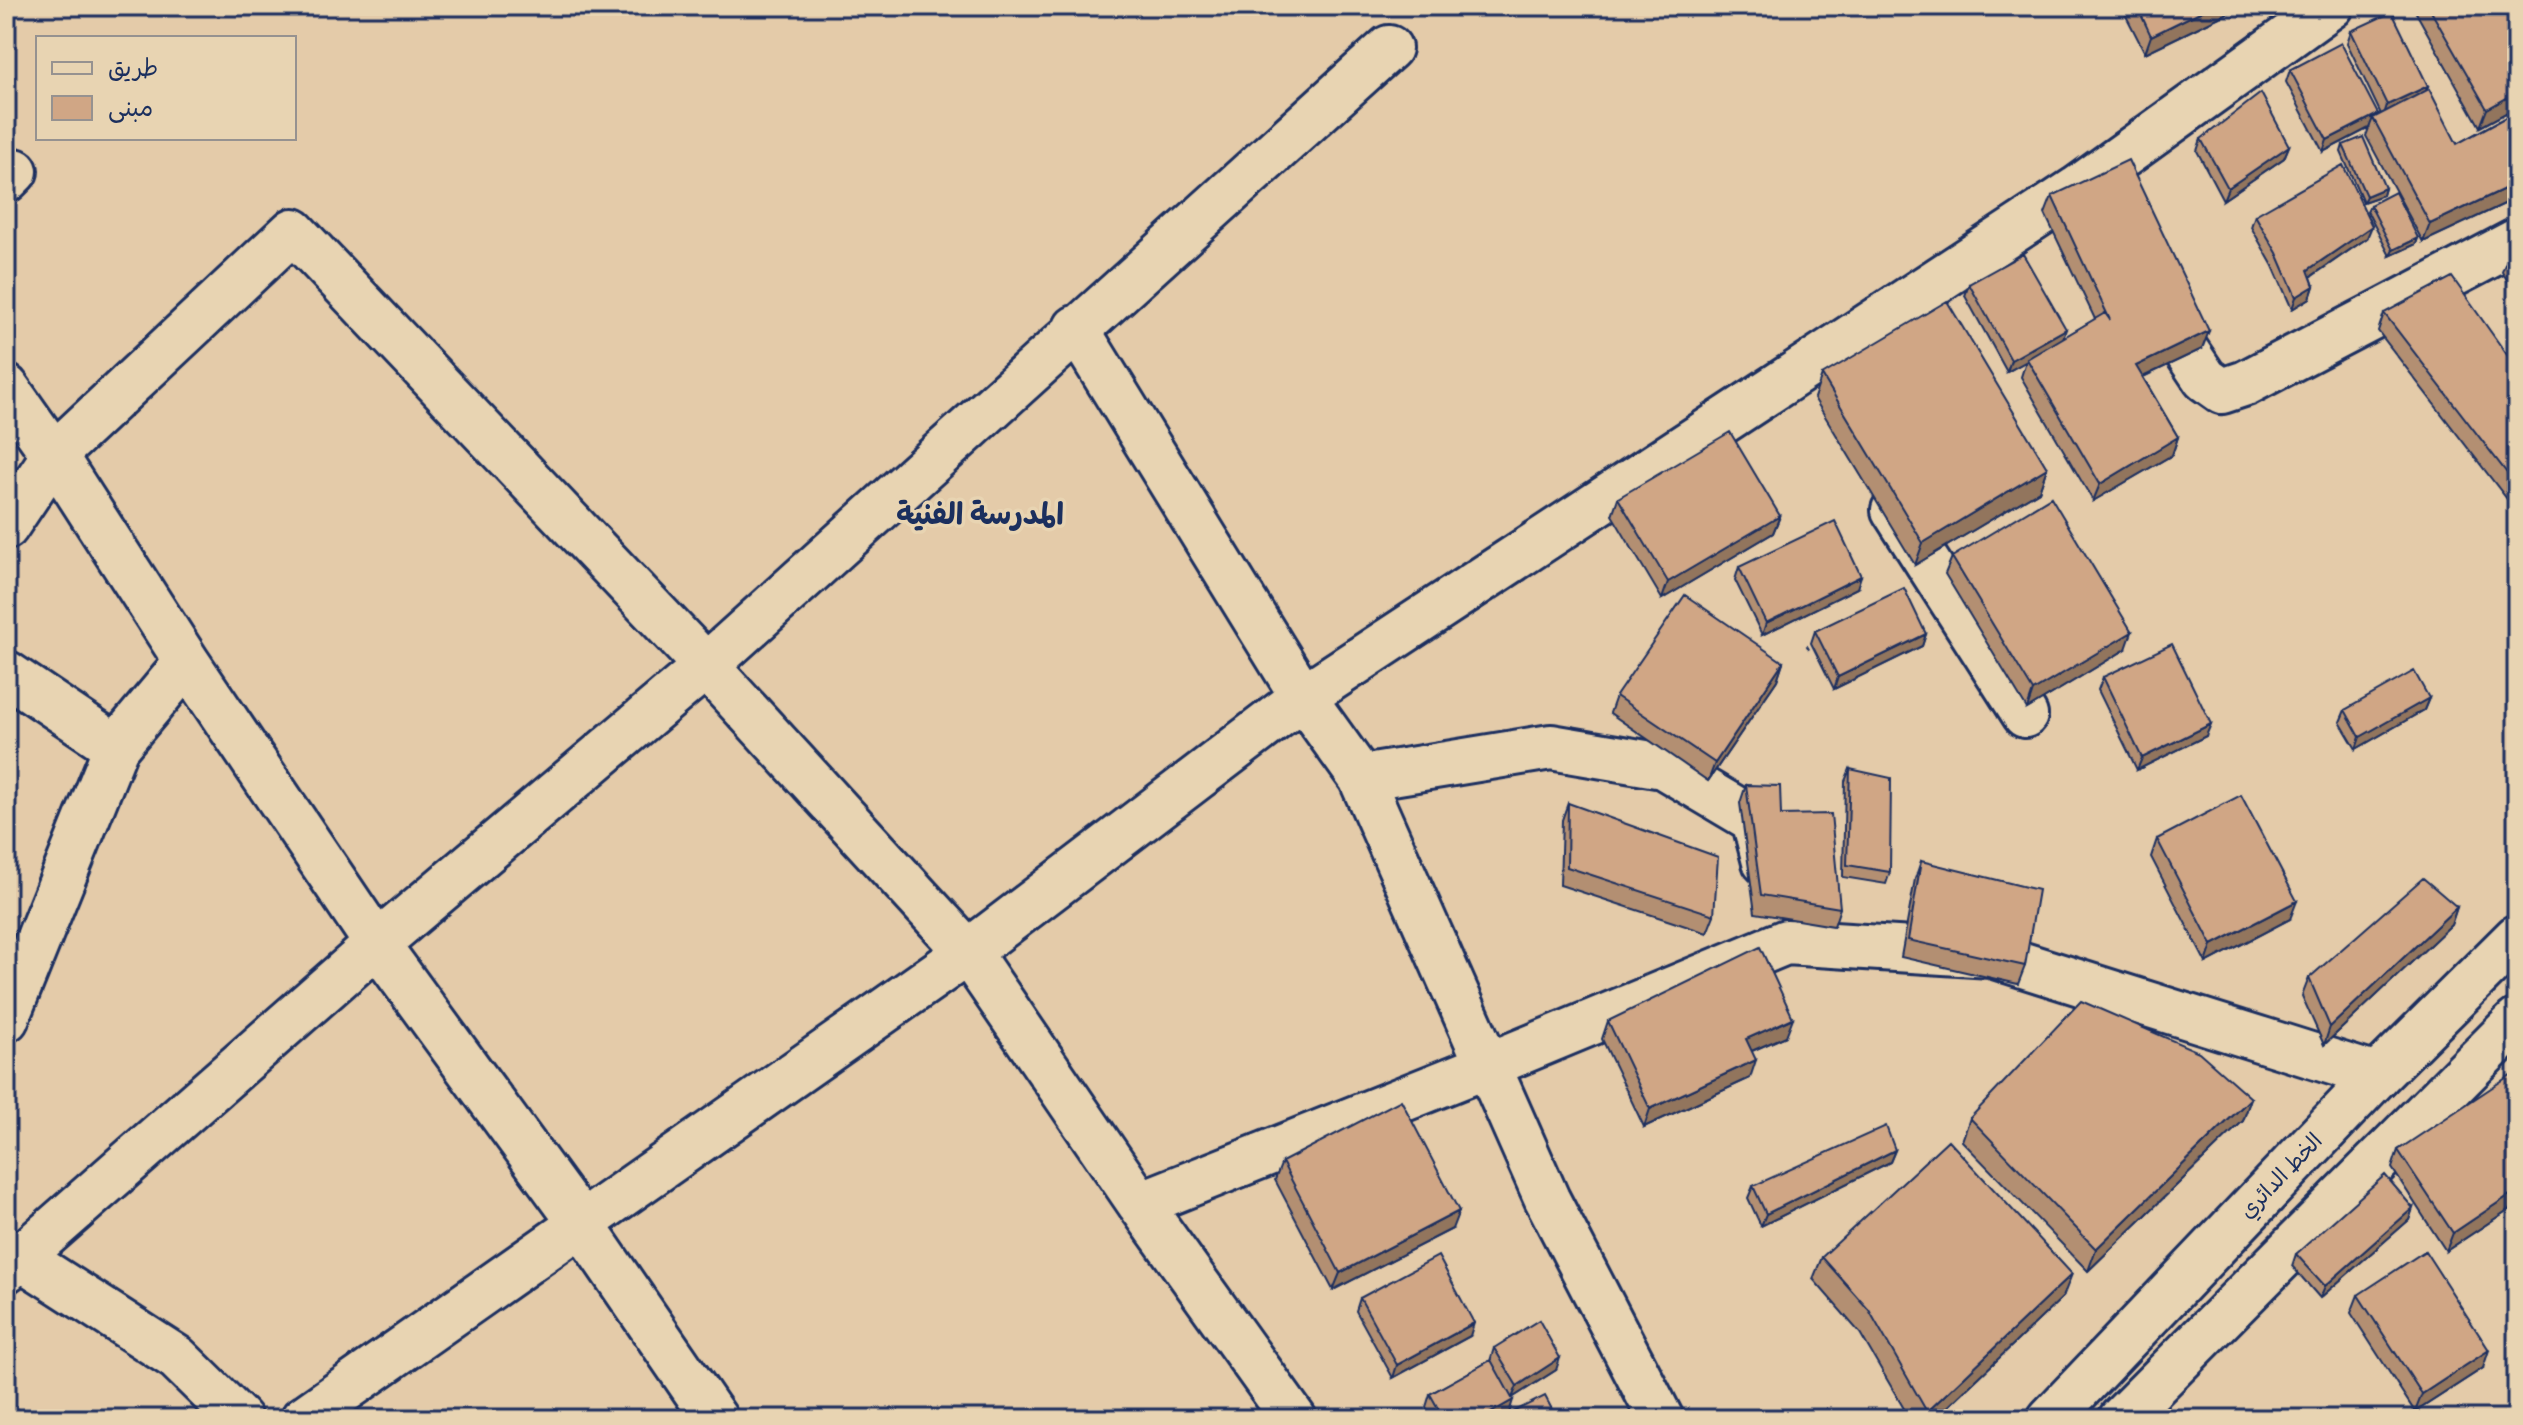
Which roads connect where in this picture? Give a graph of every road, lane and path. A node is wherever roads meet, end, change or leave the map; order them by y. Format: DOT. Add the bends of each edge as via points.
graph roads {
  1 [pos="2331,6"];
  2 [pos="1389,48"];
  3 [pos="2077,189"];
  4 [pos="2103,227"];
  5 [pos="2517,241"];
  6 [pos="2137,278"];
  7 [pos="1076,328"];
  8 [pos="6,387"];
  9 [pos="54,455"];
  10 [pos="1871,474"];
  11 [pos="6,527"];
  12 [pos="1820,641"];
  13 [pos="1807,648"];
  14 [pos="187,662"];
  15 [pos="706,666"];
  16 [pos="6,673"];
  17 [pos="1303,697"];
  18 [pos="2025,715"];
  19 [pos="116,747"];
  20 [pos="1361,778"];
  21 [pos="1779,917"];
  22 [pos="2517,937"];
  23 [pos="377,944"];
  24 [pos="968,952"];
  25 [pos="6,1019"];
  26 [pos="2516,1022"];
  27 [pos="1489,1065"];
  28 [pos="2377,1076"];
  29 [pos="1140,1204"];
  30 [pos="580,1222"];
  31 [pos="11,1260"];
  32 [pos="1277,1413"];
  33 [pos="239,1419"];
  34 [pos="303,1419"];
  35 [pos="715,1419"];
  36 [pos="1661,1419"];
  37 [pos="2050,1419"];
  38 [pos="2121,1419"];
  1 -- 3 [label="street"];
  2 -- 7 [label="street"];
  3 -- 4 [label="street"];
  3 -- 17 [label="street" via="1813,383"];
  5 -- 6 [label="street" via="2222,391 2205,379"];
  7 -- 15 [label="street"];
  7 -- 17 [label="street"];
  8 -- 9 [label="street"];
  9 -- 11 [label="street"];
  9 -- 14 [label="street"];
  9 -- 15 [label="street" via="293,231"];
  10 -- 18 [label="street"];
  12 -- 13 [label="path"];
  14 -- 19 [label="street"];
  14 -- 23 [label="street"];
  15 -- 23 [label="street"];
  15 -- 24 [label="street"];
  16 -- 19 [label="street"];
  17 -- 20 [label="street"];
  17 -- 24 [label="street"];
  19 -- 25 [label="street"];
  20 -- 21 [label="street" via="1551,747 1663,766 1754,820"];
  20 -- 27 [label="street"];
  21 -- 27 [label="street"];
  21 -- 28 [label="street" via="1991,955"];
  22 -- 28 [label="street, الخط الدائري"];
  23 -- 30 [label="street"];
  23 -- 31 [label="street"];
  24 -- 29 [label="street"];
  24 -- 30 [label="street"];
  26 -- 38 [label="street"];
  27 -- 29 [label="street"];
  27 -- 36 [label="street" via="1547,1199"];
  28 -- 37 [label="street, الخط الدائري"];
  29 -- 32 [label="street"];
  30 -- 34 [label="street"];
  30 -- 35 [label="street"];
  31 -- 33 [label="street" via="177,1358"];
}
